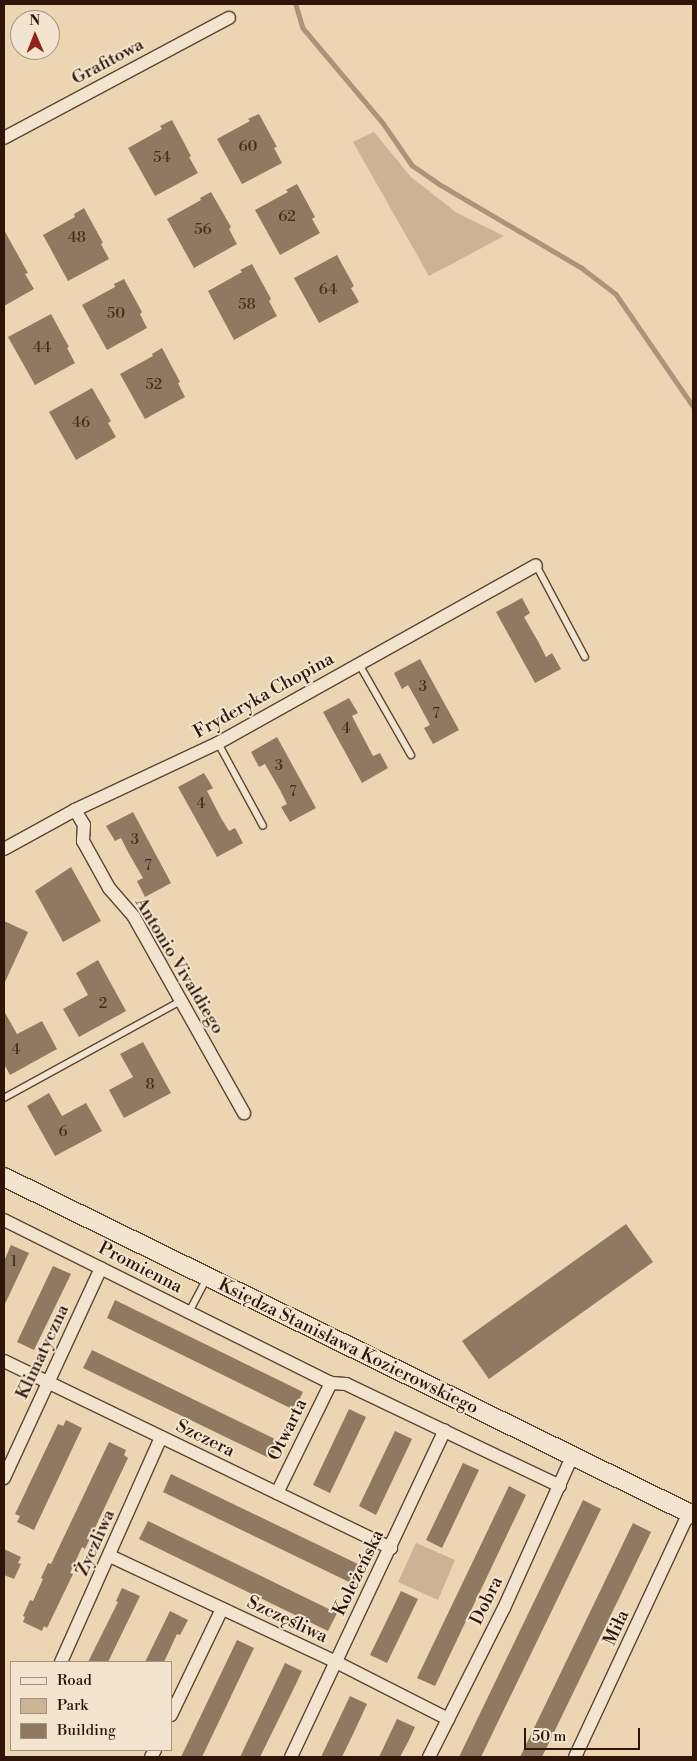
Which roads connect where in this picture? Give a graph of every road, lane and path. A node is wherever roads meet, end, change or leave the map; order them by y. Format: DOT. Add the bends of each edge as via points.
graph roads {
  1 [pos="229,18"];
  2 [pos="4,138"];
  3 [pos="536,565"];
  4 [pos="585,657"];
  5 [pos="360,664"];
  6 [pos="218,743"];
  7 [pos="411,755"];
  8 [pos="76,810"];
  9 [pos="263,826"];
  10 [pos="4,849"];
  11 [pos="182,1000"];
  12 [pos="4,1098"];
  13 [pos="244,1113"];
  14 [pos="4,1177"];
  15 [pos="4,1220"];
  16 [pos="101,1268"];
  17 [pos="207,1277"];
  18 [pos="189,1312"];
  19 [pos="4,1361"];
  20 [pos="48,1383"];
  21 [pos="331,1383"];
  22 [pos="445,1430"];
  23 [pos="162,1437"];
  24 [pos="572,1457"];
  25 [pos="4,1478"];
  26 [pos="560,1486"];
  27 [pos="277,1493"];
  28 [pos="691,1514"];
  29 [pos="391,1548"];
  30 [pos="110,1556"];
  31 [pos="222,1610"];
  32 [pos="61,1661"];
  33 [pos="336,1662"];
  34 [pos="172,1713"];
  35 [pos="448,1719"];
  36 [pos="292,1757"];
  37 [pos="429,1757"];
  38 [pos="575,1757"];
  1 -- 2 [label="street, Grafitowa"];
  3 -- 4 [label="lane"];
  3 -- 5 [label="street, Fryderyka Chopina"];
  5 -- 6 [label="street, Fryderyka Chopina"];
  5 -- 7 [label="lane"];
  6 -- 8 [label="street, Fryderyka Chopina"];
  6 -- 9 [label="lane"];
  8 -- 10 [label="street, Fryderyka Chopina"];
  8 -- 11 [label="street, Antonio Vivaldiego" via="84,825 83,841 109,888 134,917"];
  11 -- 12 [label="lane"];
  11 -- 13 [label="street, Antonio Vivaldiego"];
  14 -- 17 [label="street, Księdza Stanisława Kozierowskiego"];
  15 -- 16 [label="street, Promienna"];
  16 -- 18 [label="street, Promienna"];
  16 -- 20 [label="street, Klimatyczna"];
  17 -- 18 [label="lane"];
  17 -- 24 [label="street, Księdza Stanisława Kozierowskiego"];
  18 -- 21 [label="street, Promienna"];
  19 -- 20 [label="street, Szczera"];
  20 -- 23 [label="street, Szczera"];
  20 -- 25 [label="street, Klimatyczna"];
  21 -- 22 [label="street, Promienna" via="346,1384"];
  21 -- 27 [label="street, Otwarta"];
  22 -- 26 [label="street, Promienna"];
  22 -- 29 [label="street, Koleżeńska"];
  23 -- 27 [label="street, Szczera"];
  23 -- 30 [label="street, Życzliwa"];
  24 -- 26 [label="street, Dobra"];
  24 -- 28 [label="street, Księdza Stanisława Kozierowskiego"];
  26 -- 35 [label="street, Dobra"];
  27 -- 29 [label="street, Szczera"];
  28 -- 38 [label="street, Miła"];
  29 -- 33 [label="street, Koleżeńska"];
  30 -- 31 [label="street, Szczęśliwa"];
  30 -- 32 [label="street, Życzliwa"];
  31 -- 33 [label="street, Szczęśliwa"];
  31 -- 34 [label="street"];
  33 -- 35 [label="street, Szczęśliwa"];
  33 -- 36 [label="street, Koleżeńska"];
  35 -- 37 [label="street, Dobra"];
}
